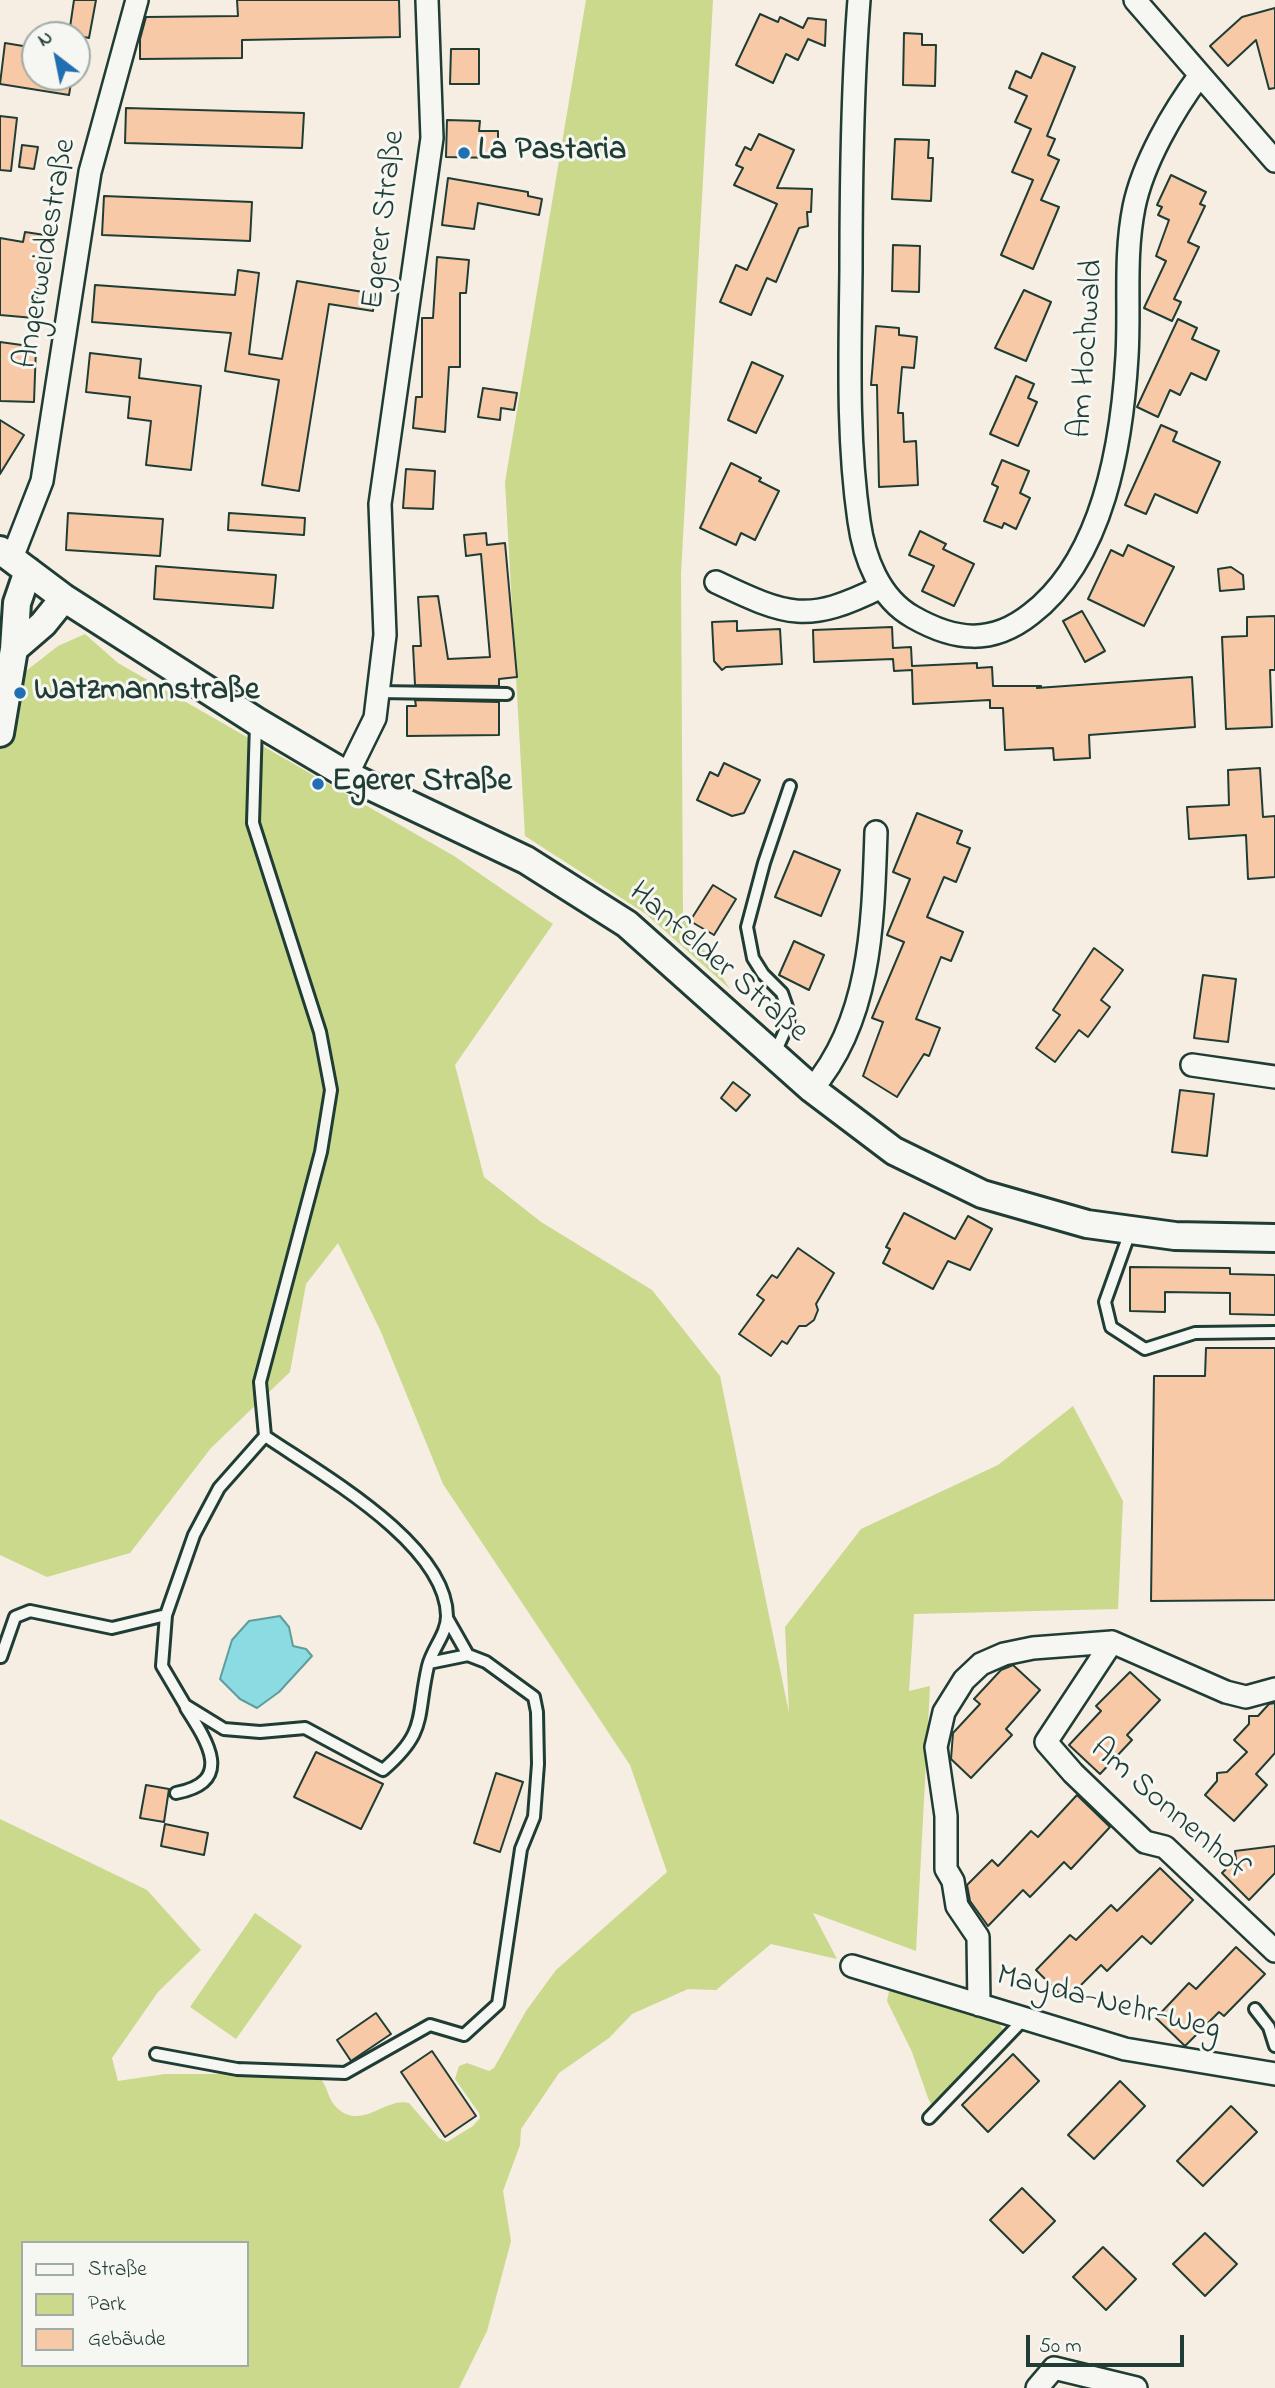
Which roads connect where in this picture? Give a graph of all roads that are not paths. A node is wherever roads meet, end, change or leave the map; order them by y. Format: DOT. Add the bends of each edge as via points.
graph roads {
  1 [pos="137,0"];
  2 [pos="427,0"];
  3 [pos="859,0"];
  4 [pos="1135,0"];
  5 [pos="1200,75"];
  6 [pos="1275,161"];
  7 [pos="14,559"];
  8 [pos="716,582"];
  9 [pos="881,587"];
  10 [pos="64,598"];
  11 [pos="7,653"];
  12 [pos="378,692"];
  13 [pos="507,694"];
  14 [pos="256,721"];
  15 [pos="0,733"];
  16 [pos="347,775"];
  17 [pos="790,786"];
  18 [pos="876,832"];
  19 [pos="774,1056"];
  20 [pos="1192,1065"];
  21 [pos="1275,1077"];
  22 [pos="812,1089"];
  23 [pos="1131,1230"];
  24 [pos="1275,1238"];
  25 [pos="1275,1332"];
  26 [pos="265,1436"];
  27 [pos="166,1615"];
  28 [pos="447,1617"];
  29 [pos="1112,1642"];
  30 [pos="468,1655"];
  31 [pos="1,1657"];
  32 [pos="429,1663"];
  33 [pos="1275,1689"];
  34 [pos="185,1705"];
  35 [pos="176,1793"];
  36 [pos="1275,1951"];
  37 [pos="852,1966"];
  38 [pos="973,2003"];
  39 [pos="1255,2009"];
  40 [pos="1024,2019"];
  41 [pos="1275,2046"];
  42 [pos="156,2054"];
  43 [pos="1275,2074"];
  44 [pos="929,2118"];
  45 [pos="1037,2388"];
  46 [pos="1136,2388"];
  1 -- 7 [label="street, Angerweidestraße" via="90,172 42,481"];
  2 -- 12 [label="street, Egerer Straße" via="432,138 380,504 385,635"];
  3 -- 9 [label="street, Am Hochwald" via="852,82 853,478 863,548"];
  4 -- 5 [label="street"];
  5 -- 6 [label="street"];
  5 -- 9 [label="street, Am Hochwald" via="1177,106 1135,204 1126,260 1127,357 1116,437 1104,502 1080,556 1054,597 1019,624 988,636 955,636 931,628 901,611"];
  7 -- 10 [label="street, Hanfelder Straße"];
  7 -- 11 [label="street" via="18,603"];
  8 -- 9 [label="street" via="769,607 796,612 839,608"];
  10 -- 11 [label="street" via="43,624"];
  10 -- 14 [label="street, Hanfelder Straße"];
  11 -- 15 [label="street"];
  12 -- 13 [label="lane"];
  12 -- 16 [label="street, Egerer Straße" via="375,718"];
  14 -- 16 [label="street, Hanfelder Straße"];
  14 -- 26 [label="lane" via="253,823 320,1032 331,1090 318,1165 260,1382"];
  16 -- 19 [label="street, Hanfelder Straße" via="526,860 627,924"];
  17 -- 19 [label="lane" via="747,926 753,958 782,993 789,1013"];
  18 -- 22 [label="street, Hanfelder Straße" via="873,926 857,999 845,1039"];
  19 -- 22 [label="street, Hanfelder Straße"];
  20 -- 21 [label="street"];
  22 -- 23 [label="street, Hanfelder Straße" via="894,1151 982,1194 1087,1224"];
  23 -- 24 [label="street, Hanfelder Straße" via="1175,1236"];
  23 -- 25 [label="lane" via="1105,1301 1111,1327 1145,1349 1195,1333"];
  26 -- 27 [label="lane" via="219,1488 194,1535"];
  26 -- 28 [label="lane" via="358,1498 401,1534 430,1568"];
  27 -- 31 [label="lane" via="112,1628 30,1611 15,1617"];
  27 -- 34 [label="lane" via="162,1667"];
  28 -- 30 [label="lane"];
  28 -- 32 [label="lane"];
  29 -- 33 [label="street" via="1226,1692 1246,1697"];
  29 -- 36 [label="street, Am Sonnenhof" via="1046,1742 1145,1842 1166,1847"];
  29 -- 38 [label="street" via="1004,1654 981,1664 964,1680 944,1712 936,1747 946,1816 946,1870 957,1906 978,1937"];
  30 -- 32 [label="lane"];
  30 -- 42 [label="lane" via="513,1679 534,1697 537,1712 534,1817 521,1849 498,2004 464,2035 430,2025 345,2073 237,2069"];
  32 -- 34 [label="lane" via="419,1728 383,1770 305,1728 224,1729"];
  34 -- 35 [label="lane" via="212,1757 203,1783"];
  37 -- 38 [label="street, Mayda-Nehr-Weg"];
  38 -- 40 [label="street, Mayda-Nehr-Weg"];
  39 -- 41 [label="lane" via="1269,2027"];
  40 -- 43 [label="street, Mayda-Nehr-Weg" via="1125,2049"];
  40 -- 44 [label="lane"];
  45 -- 46 [label="street" via="1054,2368"];
}
